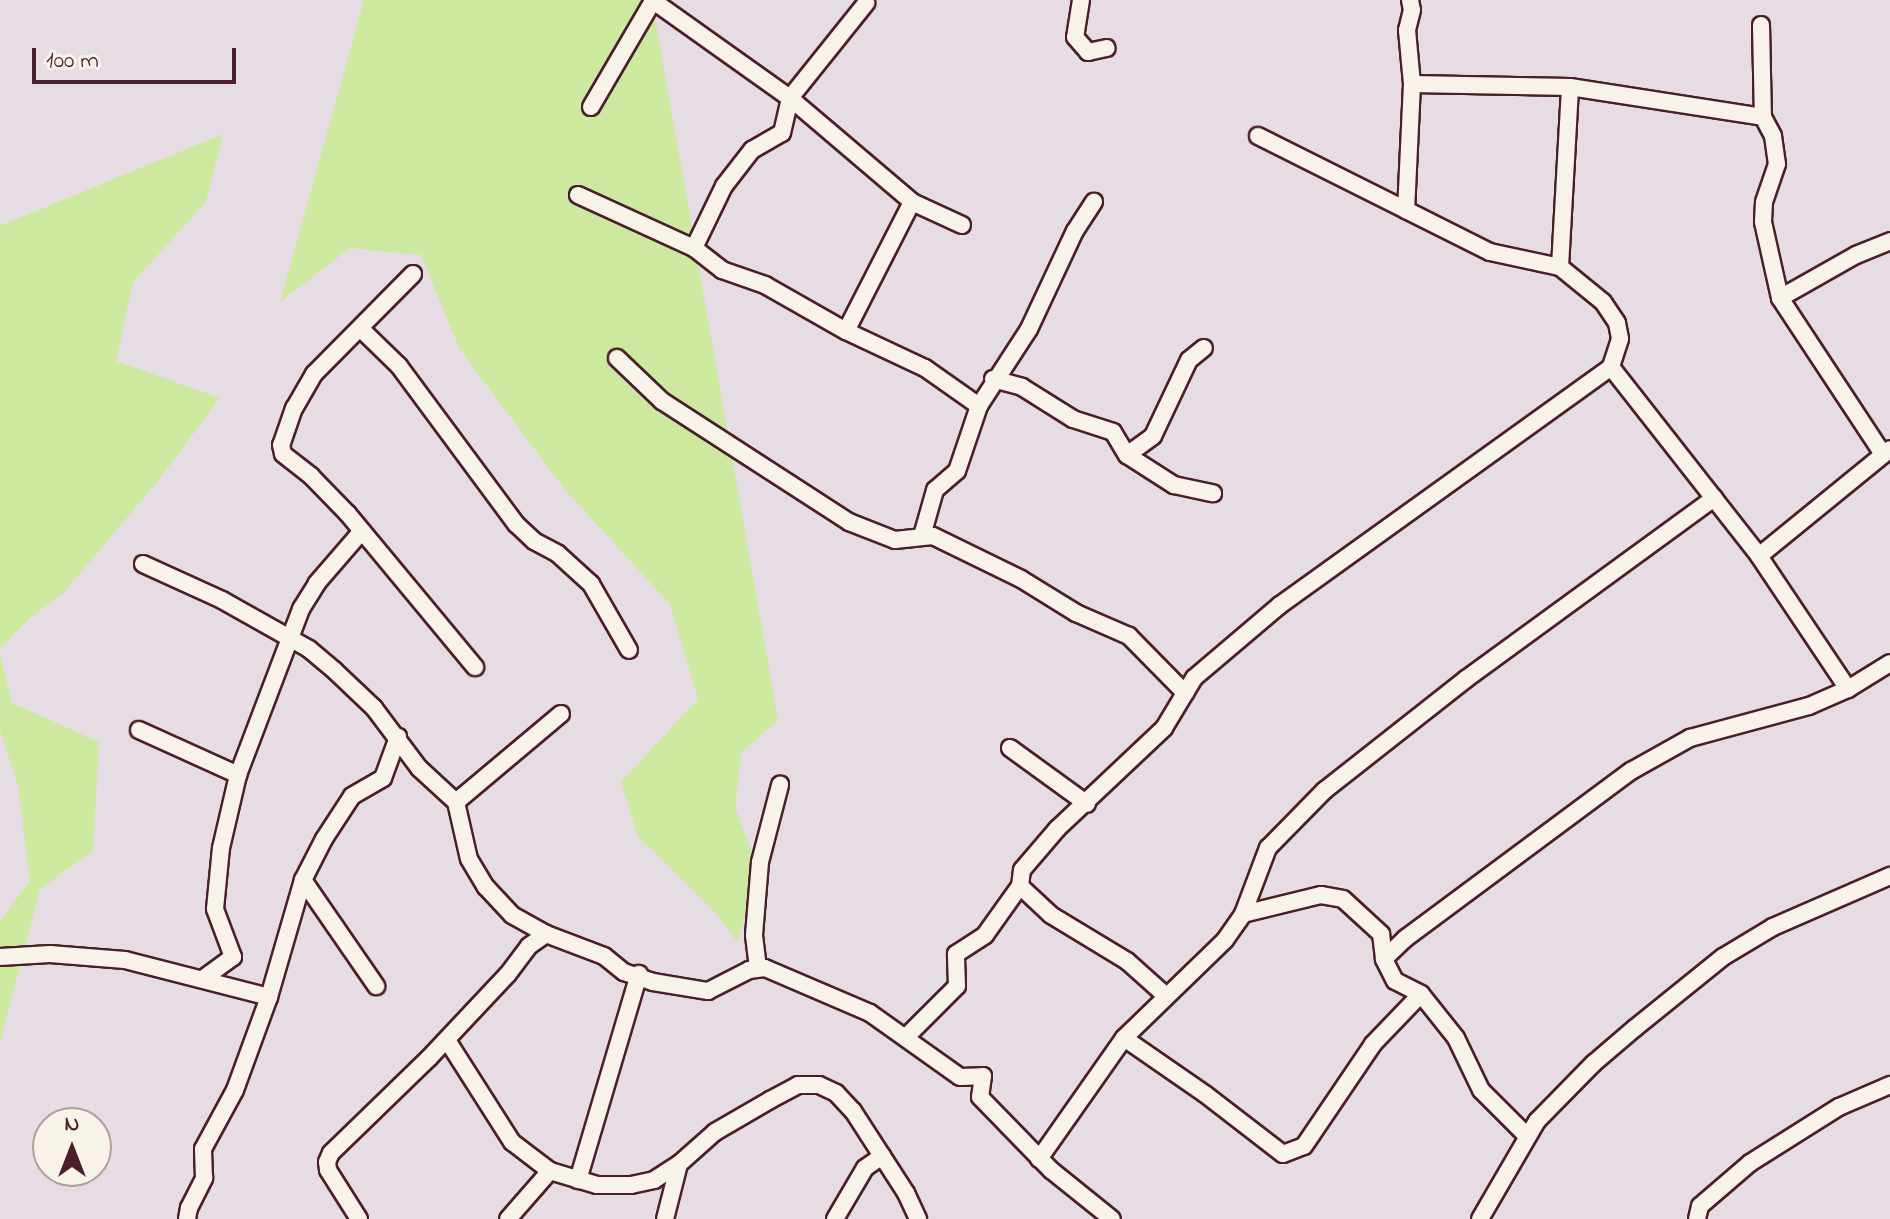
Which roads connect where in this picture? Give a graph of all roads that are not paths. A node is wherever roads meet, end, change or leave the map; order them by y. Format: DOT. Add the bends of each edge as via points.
graph roads {
  1 [pos="652,0"];
  2 [pos="1081,0"];
  3 [pos="1410,0"];
  4 [pos="866,3"];
  5 [pos="1761,25"];
  6 [pos="1107,48"];
  7 [pos="1412,84"];
  8 [pos="1570,87"];
  9 [pos="790,98"];
  10 [pos="591,107"];
  11 [pos="1763,117"];
  12 [pos="1258,136"];
  13 [pos="578,195"];
  14 [pos="912,202"];
  15 [pos="1094,202"];
  16 [pos="1406,210"];
  17 [pos="962,225"];
  18 [pos="1890,241"];
  19 [pos="694,248"];
  20 [pos="1560,267"];
  21 [pos="413,274"];
  22 [pos="1780,298"];
  23 [pos="362,330"];
  24 [pos="846,331"];
  25 [pos="1204,348"];
  26 [pos="617,358"];
  27 [pos="1611,367"];
  28 [pos="993,379"];
  29 [pos="979,406"];
  30 [pos="1886,451"];
  31 [pos="1127,455"];
  32 [pos="1213,493"];
  33 [pos="1714,498"];
  34 [pos="361,532"];
  35 [pos="922,536"];
  36 [pos="1759,556"];
  37 [pos="143,564"];
  38 [pos="291,639"];
  39 [pos="629,650"];
  40 [pos="1890,663"];
  41 [pos="475,667"];
  42 [pos="1848,689"];
  43 [pos="1185,693"];
  44 [pos="561,714"];
  45 [pos="139,730"];
  46 [pos="398,737"];
  47 [pos="1010,748"];
  48 [pos="238,775"];
  49 [pos="780,785"];
  50 [pos="456,802"];
  51 [pos="1087,804"];
  52 [pos="1890,876"];
  53 [pos="303,880"];
  54 [pos="1020,886"];
  55 [pos="1253,889"];
  56 [pos="1268,910"];
  57 [pos="1243,914"];
  58 [pos="517,918"];
  59 [pos="546,934"];
  60 [pos="529,946"];
  61 [pos="0,957"];
  62 [pos="1384,959"];
  63 [pos="758,968"];
  64 [pos="639,974"];
  65 [pos="204,978"];
  66 [pos="376,986"];
  67 [pos="1421,994"];
  68 [pos="1165,995"];
  69 [pos="269,997"];
  70 [pos="906,1037"];
  71 [pos="1124,1038"];
  72 [pos="447,1040"];
  73 [pos="1890,1085"];
  74 [pos="1527,1136"];
  75 [pos="882,1156"];
  76 [pos="1039,1159"];
  77 [pos="679,1164"];
  78 [pos="550,1171"];
  79 [pos="578,1180"];
  80 [pos="187,1219"];
  81 [pos="359,1219"];
  82 [pos="508,1219"];
  83 [pos="665,1219"];
  84 [pos="835,1219"];
  85 [pos="918,1219"];
  86 [pos="1112,1219"];
  87 [pos="1480,1219"];
  88 [pos="1697,1219"];
  1 -- 9 [label="street"];
  1 -- 10 [label="street"];
  2 -- 6 [label="street" via="1075,37 1088,52"];
  3 -- 7 [label="street"];
  4 -- 9 [label="street"];
  5 -- 11 [label="street"];
  7 -- 8 [label="street"];
  7 -- 16 [label="street"];
  8 -- 11 [label="street"];
  8 -- 20 [label="street"];
  9 -- 14 [label="street"];
  9 -- 19 [label="street" via="782,133 752,150 724,186"];
  11 -- 22 [label="street" via="1773,136 1777,164 1763,222"];
  12 -- 16 [label="street"];
  13 -- 19 [label="street"];
  14 -- 17 [label="street"];
  14 -- 24 [label="street"];
  15 -- 28 [label="street" via="1029,329"];
  16 -- 20 [label="street" via="1490,252"];
  18 -- 22 [label="street"];
  19 -- 24 [label="street" via="722,270 765,285"];
  20 -- 27 [label="street" via="1603,302 1617,323 1620,339"];
  21 -- 23 [label="street"];
  22 -- 30 [label="street"];
  23 -- 34 [label="street" via="314,374 281,445 283,454 311,476"];
  23 -- 39 [label="street" via="399,366 516,524 591,584"];
  24 -- 29 [label="street" via="925,368"];
  25 -- 31 [label="street" via="1189,360 1153,436"];
  26 -- 35 [label="street" via="662,401 849,522 895,540"];
  27 -- 33 [label="street"];
  27 -- 43 [label="street" via="1280,605 1194,678"];
  28 -- 29 [label="street"];
  28 -- 31 [label="street" via="1022,387 1073,419 1113,432"];
  29 -- 35 [label="street" via="957,471 935,490"];
  30 -- 36 [label="street"];
  31 -- 32 [label="street" via="1174,485"];
  33 -- 36 [label="street"];
  33 -- 55 [label="street" via="1466,679 1325,790 1268,848"];
  34 -- 38 [label="street" via="317,583"];
  34 -- 41 [label="street"];
  35 -- 43 [label="street" via="933,536 1129,636"];
  36 -- 42 [label="street"];
  37 -- 38 [label="street"];
  38 -- 46 [label="street" via="335,671"];
  38 -- 48 [label="street"];
  40 -- 42 [label="street"];
  42 -- 62 [label="street" via="1809,706 1690,738 1631,771"];
  43 -- 51 [label="street" via="1164,728"];
  44 -- 50 [label="street"];
  45 -- 48 [label="street"];
  46 -- 50 [label="street" via="419,768"];
  46 -- 53 [label="street" via="383,778 352,796"];
  47 -- 51 [label="street"];
  48 -- 65 [label="street" via="221,848 215,909 233,957"];
  49 -- 63 [label="street" via="758,875"];
  50 -- 58 [label="street" via="469,859 500,904"];
  51 -- 54 [label="street" via="1022,870"];
  52 -- 74 [label="street" via="1773,927 1723,957 1594,1063"];
  53 -- 66 [label="street"];
  53 -- 69 [label="street"];
  54 -- 68 [label="street" via="1051,915 1127,961"];
  54 -- 70 [label="street" via="985,935 956,954 957,986"];
  55 -- 56 [label="street"];
  55 -- 57 [label="street"];
  56 -- 57 [label="street"];
  56 -- 62 [label="street" via="1321,895 1343,899 1381,934"];
  57 -- 68 [label="street" via="1215,950"];
  58 -- 59 [label="street"];
  58 -- 60 [label="street"];
  59 -- 60 [label="street"];
  59 -- 64 [label="street" via="604,956 624,972"];
  60 -- 72 [label="street"];
  61 -- 65 [label="street" via="50,954 125,960"];
  62 -- 67 [label="street" via="1395,981"];
  63 -- 64 [label="street" via="708,991 653,982"];
  63 -- 70 [label="street" via="777,971 870,1013"];
  64 -- 79 [label="street"];
  65 -- 69 [label="street"];
  67 -- 71 [label="street" via="1373,1044 1304,1146 1283,1154"];
  67 -- 74 [label="street" via="1456,1038 1481,1090"];
  68 -- 71 [label="street"];
  69 -- 80 [label="street" via="235,1090 203,1149 204,1178"];
  70 -- 76 [label="street" via="960,1077 983,1076 980,1097"];
  71 -- 76 [label="street"];
  72 -- 78 [label="street" via="512,1142"];
  72 -- 81 [label="street" via="331,1153 328,1170"];
  73 -- 88 [label="street" via="1839,1107 1750,1163 1700,1206"];
  74 -- 87 [label="street"];
  75 -- 77 [label="street" via="836,1093 819,1085 798,1085 715,1132"];
  75 -- 84 [label="street" via="850,1188"];
  75 -- 85 [label="street"];
  76 -- 86 [label="street"];
  77 -- 79 [label="street" via="654,1180 631,1185"];
  77 -- 83 [label="street"];
  78 -- 79 [label="street"];
  78 -- 82 [label="street"];
}
